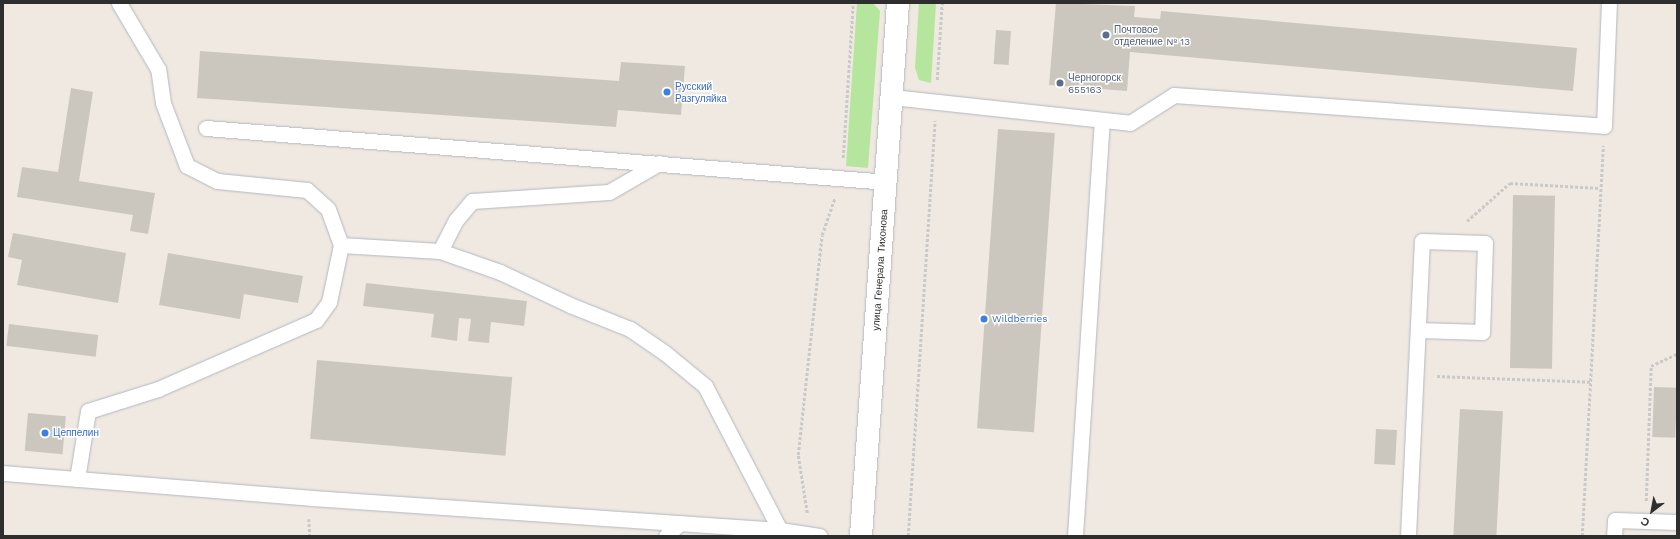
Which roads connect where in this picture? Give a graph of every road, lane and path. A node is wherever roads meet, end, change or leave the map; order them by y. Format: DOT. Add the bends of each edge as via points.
graph roads {
  1 [pos="119,3"];
  2 [pos="853,3"];
  3 [pos="898,3"];
  4 [pos="942,3"];
  5 [pos="1609,3"];
  6 [pos="892,97"];
  7 [pos="936,102"];
  8 [pos="1102,122"];
  9 [pos="1604,126"];
  10 [pos="206,128"];
  11 [pos="659,163"];
  12 [pos="842,179"];
  13 [pos="886,182"];
  14 [pos="1600,188"];
  15 [pos="1443,242"];
  16 [pos="341,245"];
  17 [pos="440,251"];
  18 [pos="1418,330"];
  19 [pos="1677,354"];
  20 [pos="1416,375"];
  21 [pos="1590,382"];
  22 [pos="3,473"];
  23 [pos="77,479"];
  24 [pos="1645,521"];
  25 [pos="1677,522"];
  26 [pos="680,523"];
  27 [pos="780,530"];
  28 [pos="815,535"];
  29 [pos="666,536"];
  30 [pos="861,536"];
  31 [pos="908,536"];
  32 [pos="1075,536"];
  33 [pos="1408,536"];
  34 [pos="1582,536"];
  35 [pos="1614,536"];
  1 -- 16 [label="lane" via="158,69 163,103 187,166 217,181 307,190 328,209"];
  2 -- 12 [label="path"];
  3 -- 6 [label="main road, улица Генерала Тихонова"];
  4 -- 7 [label="path"];
  5 -- 9 [label="lane"];
  6 -- 7 [label="lane"];
  6 -- 13 [label="main road, улица Генерала Тихонова"];
  7 -- 8 [label="lane"];
  7 -- 31 [label="path"];
  8 -- 9 [label="lane" via="1130,123 1174,96"];
  8 -- 32 [label="lane"];
  9 -- 14 [label="path"];
  10 -- 11 [label="lane"];
  11 -- 12 [label="lane"];
  11 -- 17 [label="lane" via="609,192 472,201 456,220"];
  12 -- 13 [label="lane"];
  12 -- 28 [label="path" via="822,235 798,455"];
  13 -- 30 [label="main road, улица Генерала Тихонова"];
  14 -- 15 [label="path" via="1510,183"];
  14 -- 21 [label="path"];
  15 -- 18 [label="lane" via="1422,241"];
  15 -- 18 [label="lane" via="1485,243 1482,332"];
  16 -- 17 [label="lane"];
  16 -- 23 [label="lane" via="329,302 316,320 158,389 88,411"];
  17 -- 27 [label="lane" via="500,272 570,305 630,329 665,353 705,386"];
  18 -- 20 [label="lane"];
  19 -- 24 [label="path" via="1651,366"];
  20 -- 21 [label="path"];
  20 -- 33 [label="lane"];
  21 -- 34 [label="path"];
  22 -- 23 [label="lane"];
  23 -- 26 [label="lane"];
  24 -- 25 [label="lane"];
  24 -- 35 [label="lane" via="1615,520"];
  26 -- 27 [label="lane"];
  26 -- 29 [label="lane"];
  27 -- 28 [label="lane"];
}
